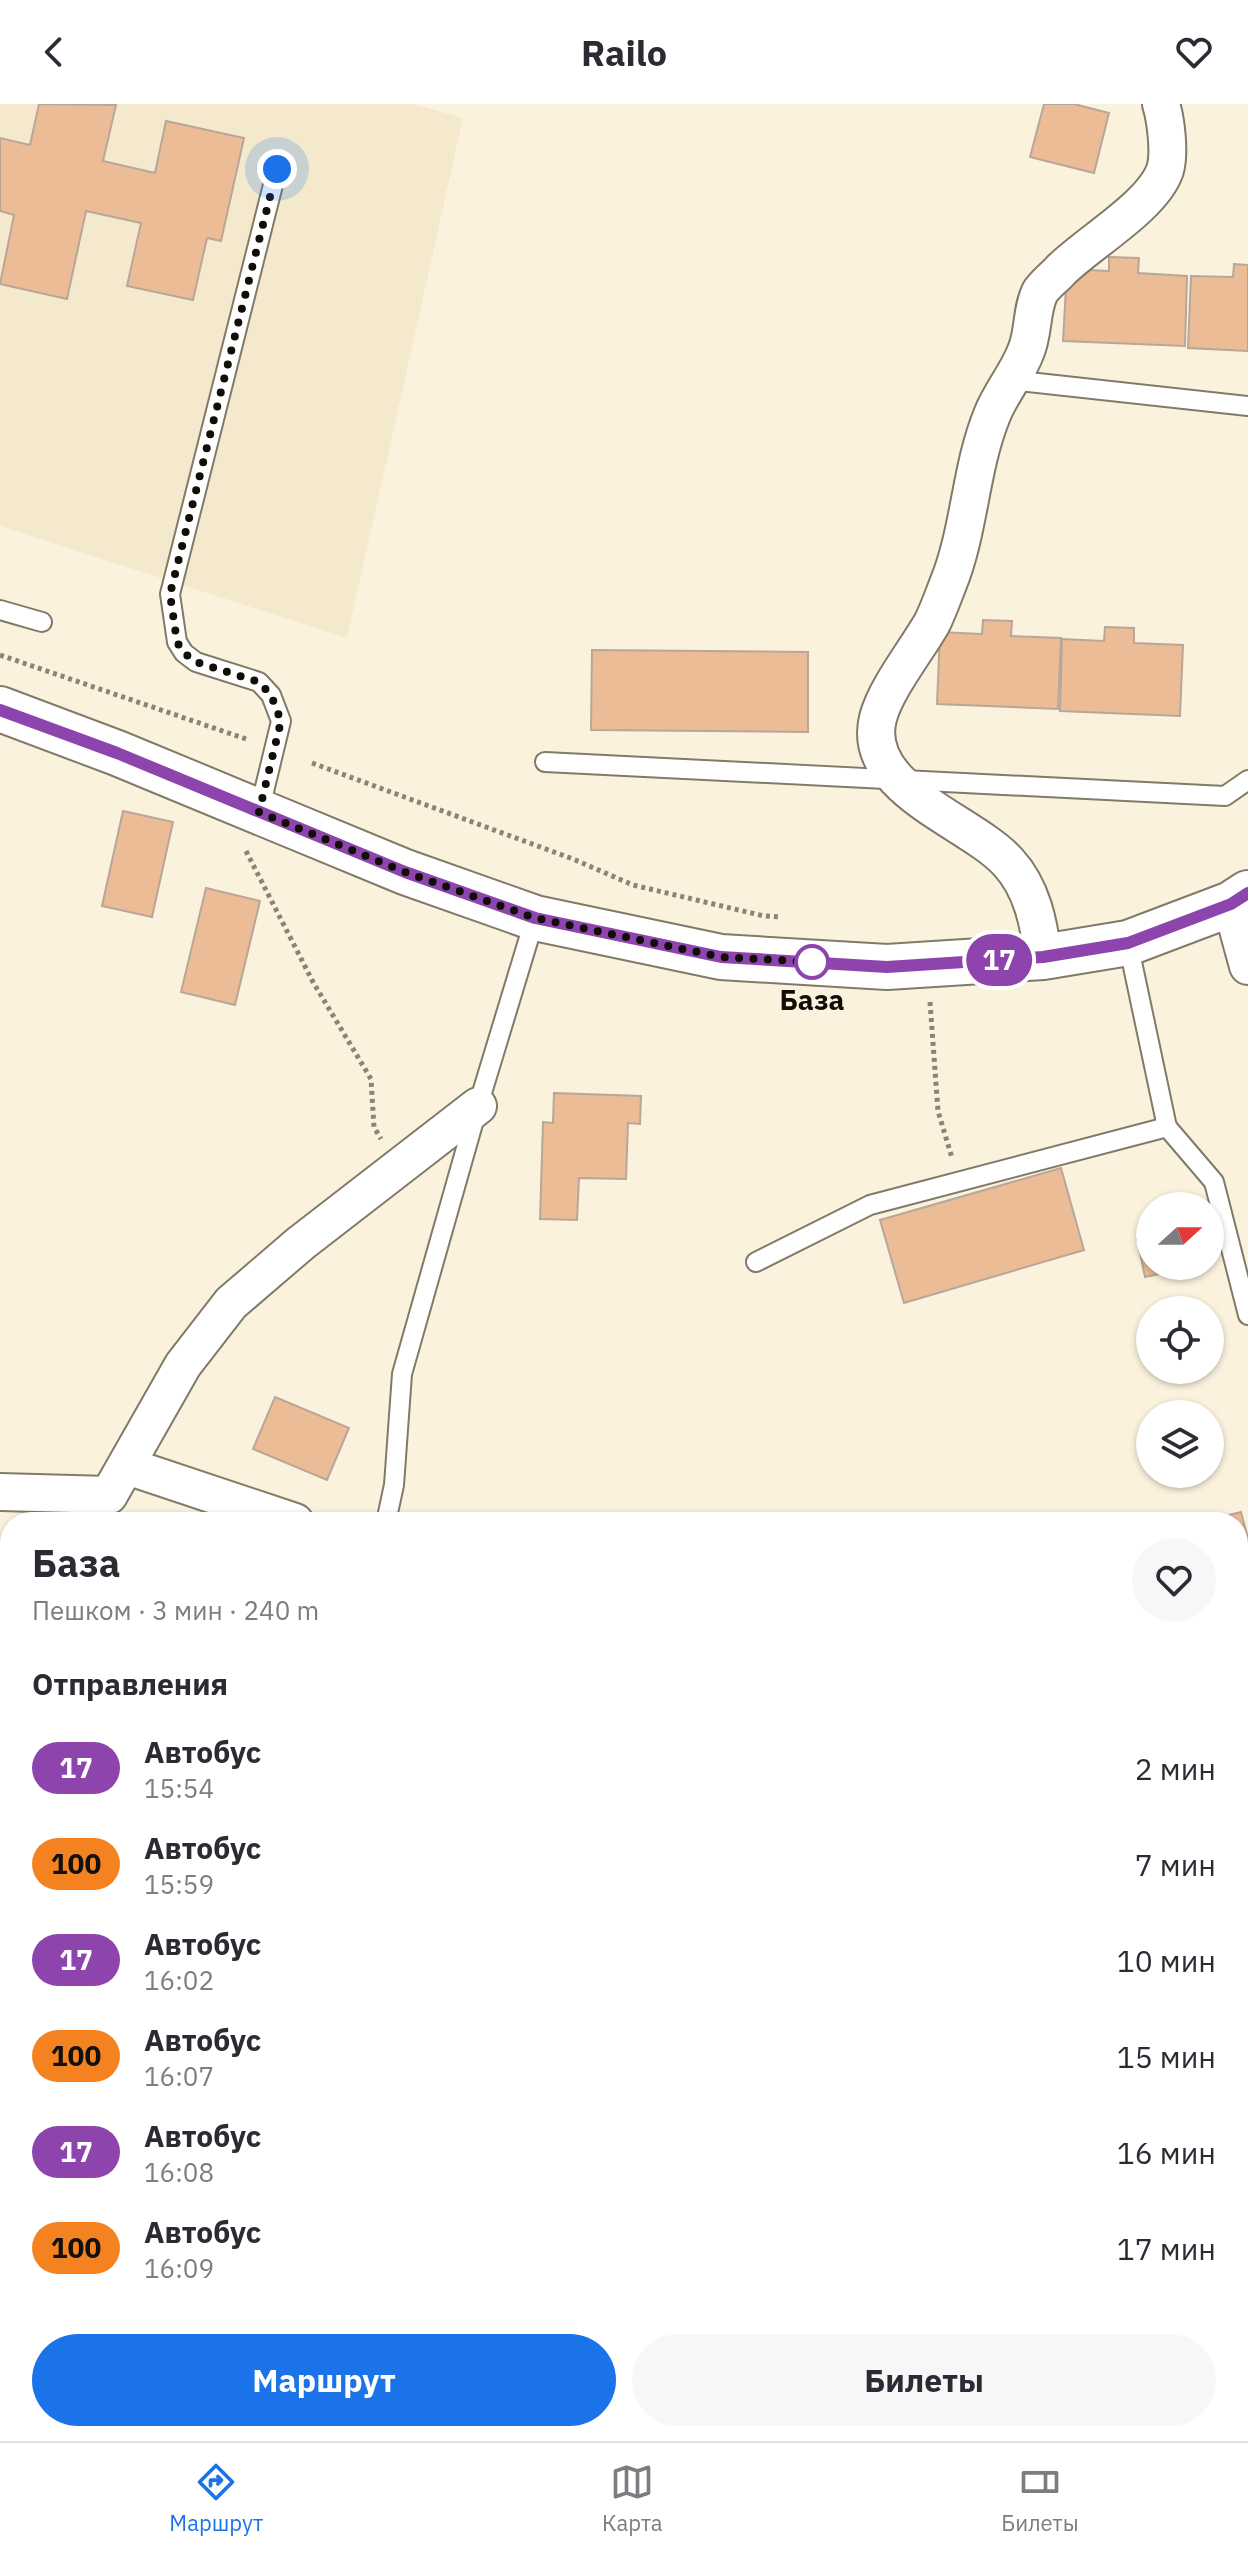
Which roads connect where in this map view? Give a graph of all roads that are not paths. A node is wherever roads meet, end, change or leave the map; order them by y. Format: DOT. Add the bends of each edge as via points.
graph roads {
  1 [pos="1161,104"];
  2 [pos="277,169"];
  3 [pos="1010,380"];
  4 [pos="1248,406"];
  5 [pos="0,610"];
  6 [pos="42,622"];
  7 [pos="0,709"];
  8 [pos="545,762"];
  9 [pos="897,780"];
  10 [pos="1248,780"];
  11 [pos="250,827"];
  12 [pos="1242,903"];
  13 [pos="535,918"];
  14 [pos="1128,943"];
  15 [pos="1043,957"];
  16 [pos="1248,966"];
  17 [pos="478,1106"];
  18 [pos="1167,1127"];
  19 [pos="756,1262"];
  20 [pos="1248,1315"];
  21 [pos="0,1492"];
  22 [pos="114,1495"];
  23 [pos="228,1512"];
  24 [pos="388,1512"];
  1 -- 3 [label="street" via="1167,136 1165,170 1133,211 1041,291 1027,349"];
  2 -- 11 [label="lane" via="170,594 177,642 184,653 196,662 259,682 271,695 281,721"];
  3 -- 4 [label="lane"];
  3 -- 9 [label="street" via="992,415 950,581 878,719 878,744"];
  5 -- 6 [label="lane"];
  7 -- 11 [label="street"];
  8 -- 9 [label="lane"];
  9 -- 10 [label="lane" via="1225,796"];
  9 -- 15 [label="street" via="1008,862 1036,913"];
  11 -- 13 [label="street" via="405,872"];
  12 -- 14 [label="street"];
  12 -- 16 [label="street"];
  13 -- 15 [label="street" via="721,957 887,967"];
  13 -- 17 [label="lane"];
  14 -- 15 [label="street"];
  14 -- 18 [label="lane"];
  17 -- 22 [label="street" via="231,1303 183,1365"];
  17 -- 24 [label="lane" via="402,1374"];
  18 -- 19 [label="lane" via="870,1205"];
  18 -- 20 [label="lane" via="1214,1182"];
  21 -- 22 [label="street"];
  22 -- 23 [label="street"];
}
